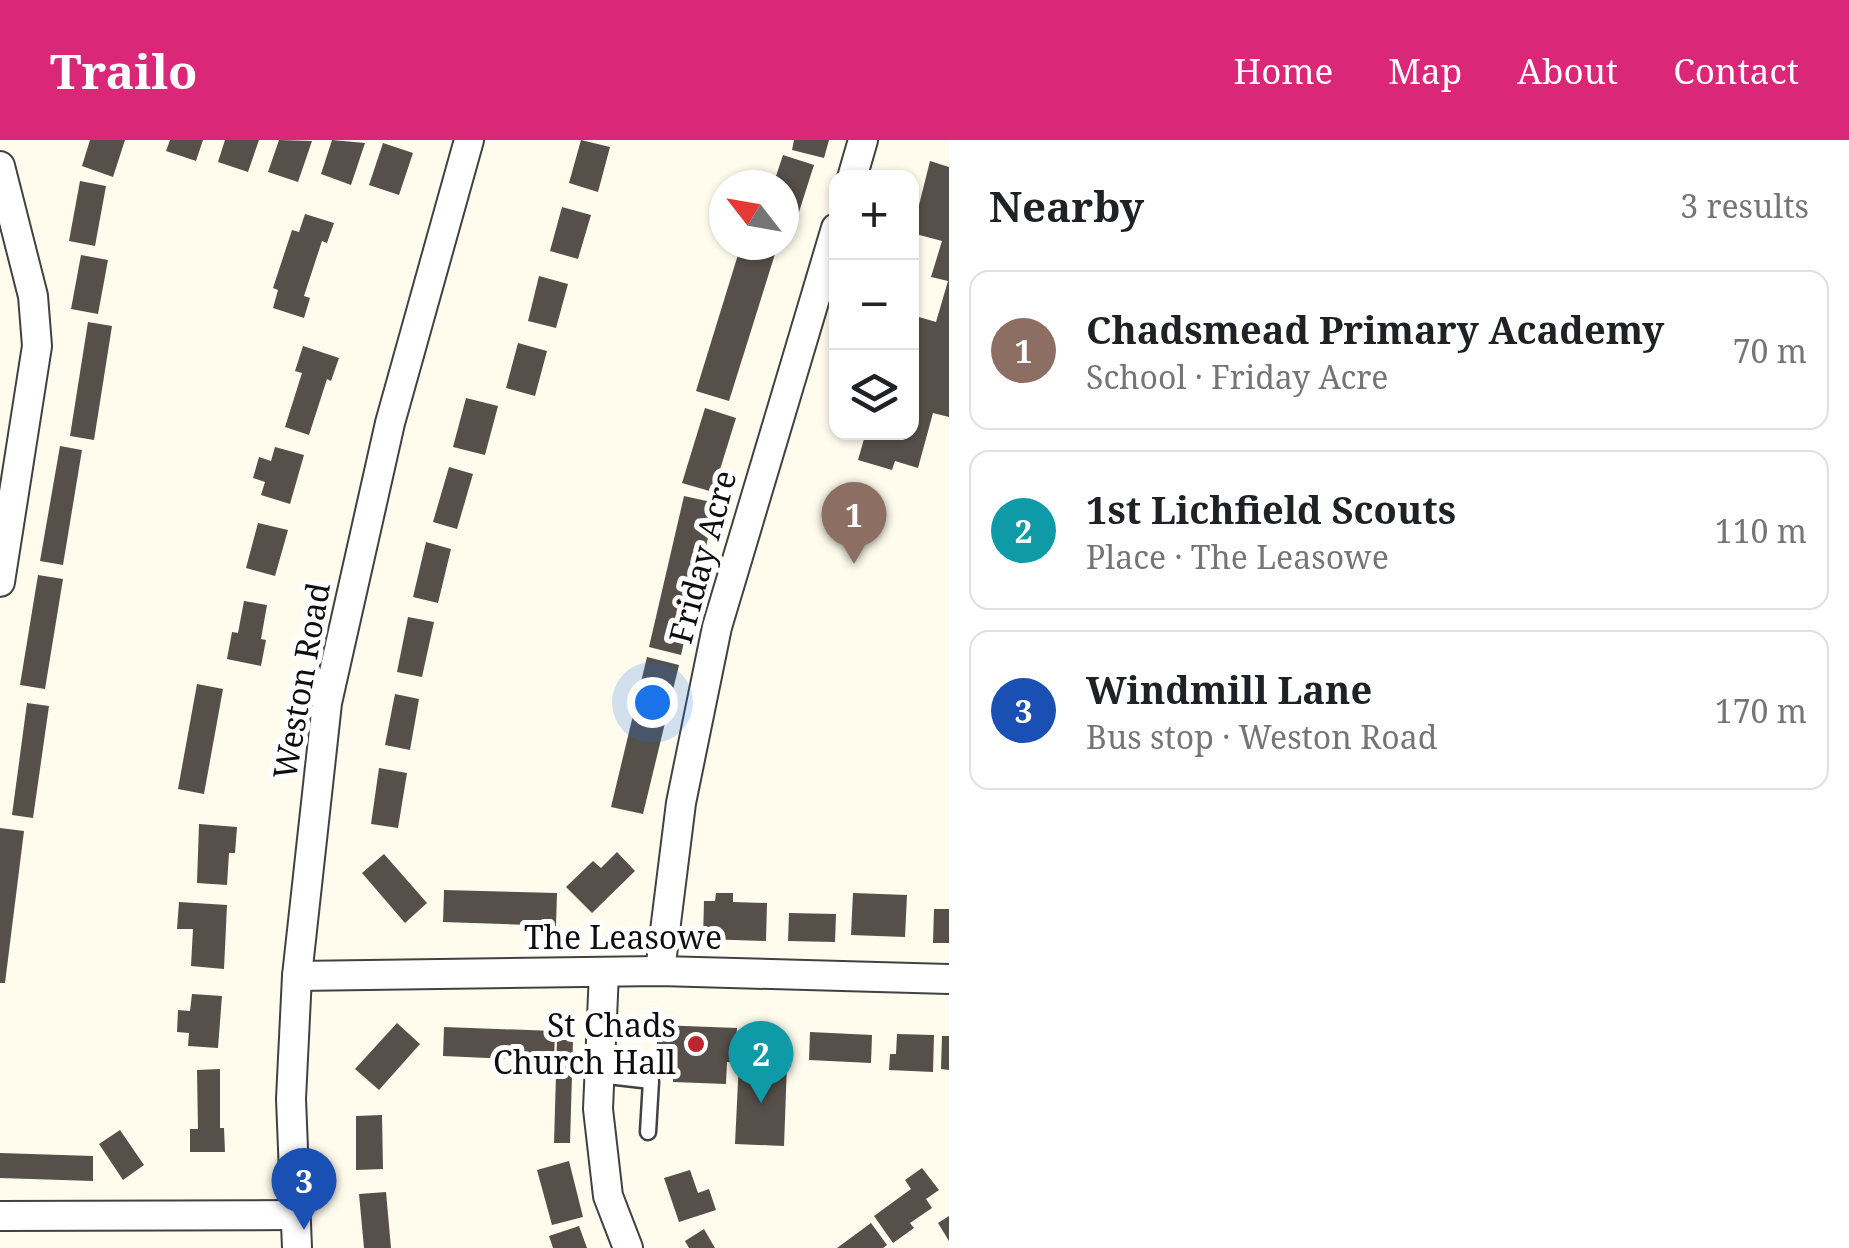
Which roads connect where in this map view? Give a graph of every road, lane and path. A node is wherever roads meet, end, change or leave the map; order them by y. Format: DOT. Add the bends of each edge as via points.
graph roads {
  1 [pos="469,140"];
  2 [pos="863,140"];
  3 [pos="0,166"];
  4 [pos="854,170"];
  5 [pos="829,252"];
  6 [pos="1,573"];
  7 [pos="660,971"];
  8 [pos="604,972"];
  9 [pos="297,976"];
  10 [pos="949,979"];
  11 [pos="600,1075"];
  12 [pos="648,1132"];
  13 [pos="294,1215"];
  14 [pos="0,1216"];
  15 [pos="297,1248"];
  16 [pos="628,1248"];
  1 -- 9 [label="street, Weston Road" via="390,423 327,704"];
  2 -- 4 [label="street"];
  3 -- 6 [label="street" via="33,296 37,346"];
  5 -- 7 [label="street, Friday Acre" via="717,628 681,803"];
  7 -- 8 [label="street, The Leasowe"];
  7 -- 10 [label="street, The Leasowe"];
  8 -- 9 [label="street, The Leasowe"];
  8 -- 11 [label="street"];
  9 -- 13 [label="street, Weston Road"];
  11 -- 12 [label="lane" via="651,1081"];
  11 -- 16 [label="street" via="608,1196"];
  13 -- 14 [label="street"];
  13 -- 15 [label="street, Weston Road"];
}
